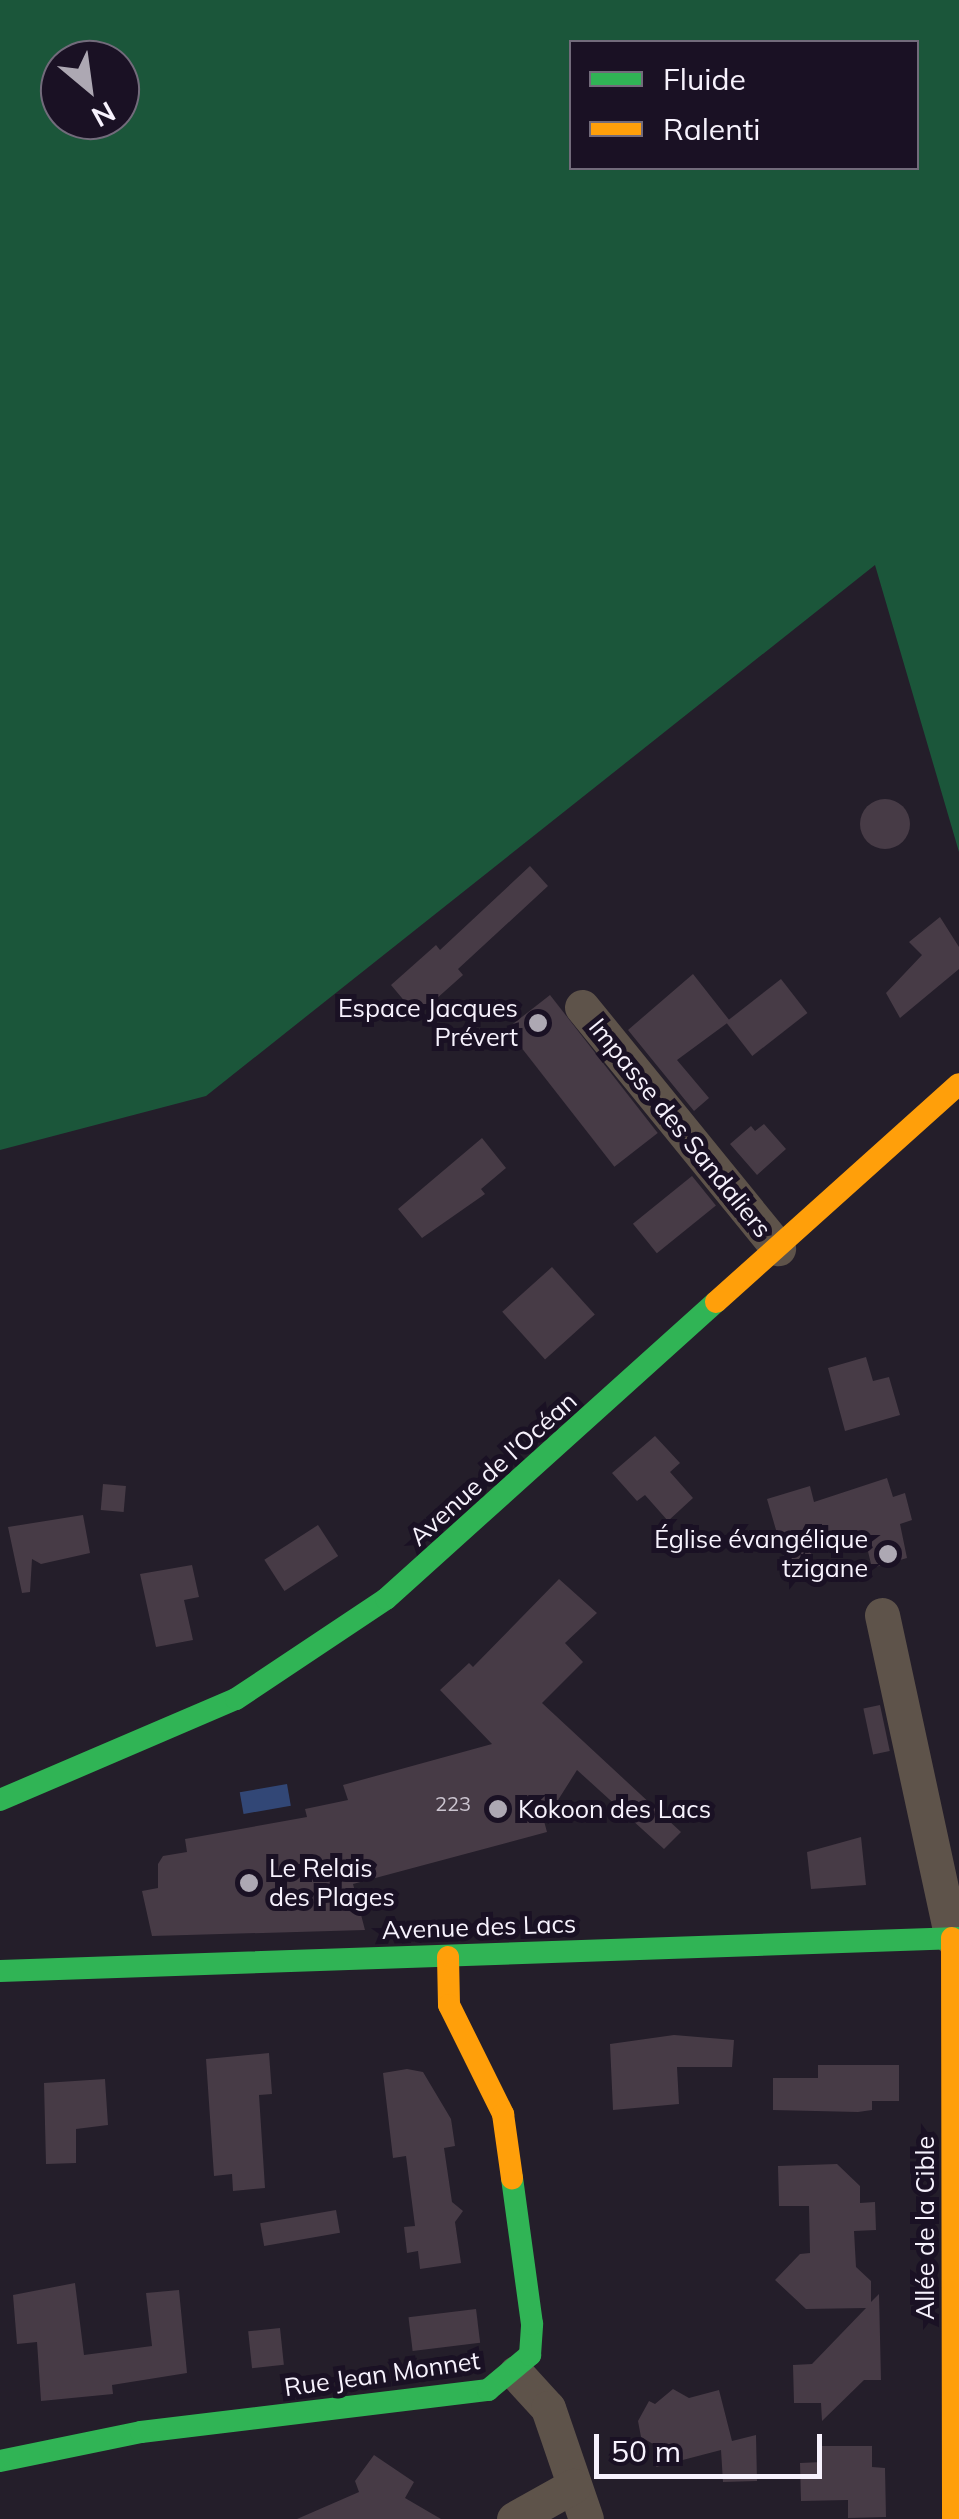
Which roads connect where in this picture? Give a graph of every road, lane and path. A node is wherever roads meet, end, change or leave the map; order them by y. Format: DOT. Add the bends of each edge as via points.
graph roads {
  1 [pos="582,1007"];
  2 [pos="959,1084"];
  3 [pos="778,1248"];
  4 [pos="882,1614"];
  5 [pos="0,1800"];
  6 [pos="956,1938"];
  7 [pos="448,1956"];
  8 [pos="0,1972"];
  9 [pos="956,2182"];
  10 [pos="516,2374"];
  11 [pos="0,2461"];
  12 [pos="573,2486"];
  13 [pos="514,2519"];
  14 [pos="586,2519"];
  15 [pos="953,2519"];
  1 -- 3 [label="street, Impasse des Sandaliers"];
  2 -- 3 [label="main road, Avenue de l'Océan"];
  3 -- 5 [label="main road, Avenue de l'Océan" via="386,1600 236,1699"];
  4 -- 6 [label="street"];
  6 -- 7 [label="main road, Avenue des Lacs"];
  6 -- 9 [label="main road, Allée de la Cible"];
  7 -- 8 [label="main road, Avenue des Lacs"];
  7 -- 10 [label="main road, Rue Jean Monnet" via="449,2005 504,2114 532,2324 530,2355"];
  9 -- 15 [label="main road, Allée de la Cible"];
  10 -- 11 [label="main road, Rue Jean Monnet" via="488,2390 141,2432"];
  10 -- 12 [label="street" via="548,2408"];
  12 -- 13 [label="street"];
  12 -- 14 [label="street"];
}
